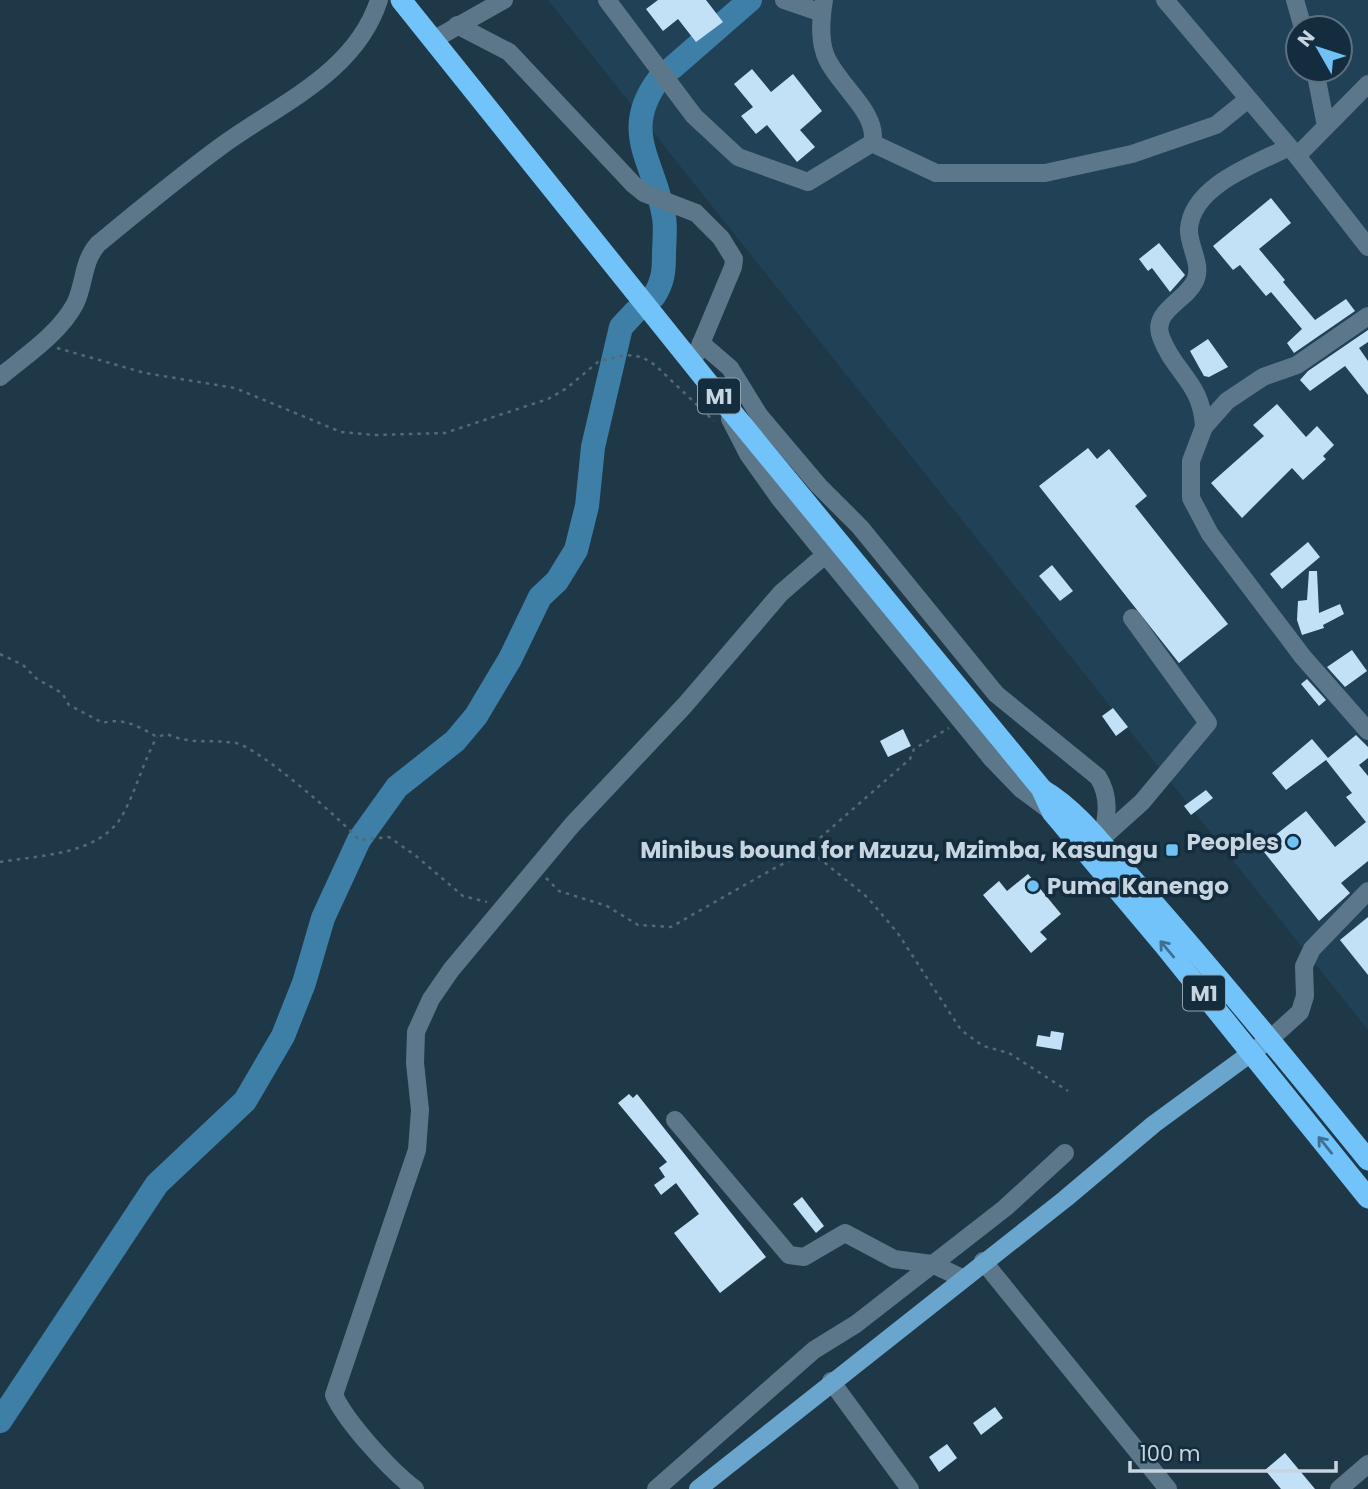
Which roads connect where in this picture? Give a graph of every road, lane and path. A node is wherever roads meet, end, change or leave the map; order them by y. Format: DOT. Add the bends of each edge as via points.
graph roads {
  1 [pos="379,0"];
  2 [pos="401,0"];
  3 [pos="504,0"];
  4 [pos="607,0"];
  5 [pos="784,0"];
  6 [pos="1165,0"];
  7 [pos="823,6"];
  8 [pos="457,25"];
  9 [pos="433,40"];
  10 [pos="1318,84"];
  11 [pos="1368,84"];
  12 [pos="1247,100"];
  13 [pos="1326,125"];
  14 [pos="872,143"];
  15 [pos="1293,151"];
  16 [pos="1368,247"];
  17 [pos="1368,316"];
  18 [pos="41,343"];
  19 [pos="701,343"];
  20 [pos="692,363"];
  21 [pos="0,377"];
  22 [pos="717,394"];
  23 [pos="1204,427"];
  24 [pos="722,429"];
  25 [pos="825,555"];
  26 [pos="1132,618"];
  27 [pos="0,654"];
  28 [pos="962,722"];
  29 [pos="1368,731"];
  30 [pos="157,737"];
  31 [pos="1041,788"];
  32 [pos="1052,812"];
  33 [pos="1102,841"];
  34 [pos="814,854"];
  35 [pos="0,862"];
  36 [pos="536,869"];
  37 [pos="1368,891"];
  38 [pos="503,910"];
  39 [pos="1270,1039"];
  40 [pos="1251,1053"];
  41 [pos="1068,1091"];
  42 [pos="675,1120"];
  43 [pos="1065,1153"];
  44 [pos="1368,1160"];
  45 [pos="1368,1198"];
  46 [pos="983,1261"];
  47 [pos="932,1264"];
  48 [pos="962,1278"];
  49 [pos="831,1381"];
  50 [pos="1368,1464"];
  51 [pos="415,1489"];
  52 [pos="656,1489"];
  53 [pos="698,1489"];
  54 [pos="910,1489"];
  55 [pos="1168,1489"];
  56 [pos="1339,1489"];
  1 -- 18 [label="street" via="368,28 317,83 218,149 98,244 90,253 72,309"];
  2 -- 9 [label="highway, M1"];
  3 -- 8 [label="street"];
  4 -- 14 [label="street" via="694,116 738,157 808,182"];
  5 -- 7 [label="street"];
  6 -- 12 [label="street"];
  7 -- 14 [label="street" via="825,55 870,118"];
  8 -- 9 [label="street"];
  8 -- 19 [label="street" via="509,52 644,193 696,213 721,238 730,250 733,267"];
  9 -- 20 [label="highway, M1"];
  10 -- 13 [label="street"];
  11 -- 13 [label="street"];
  12 -- 14 [label="street" via="1216,125 1132,154 1045,173 936,173"];
  12 -- 15 [label="street"];
  13 -- 15 [label="street"];
  15 -- 16 [label="street"];
  15 -- 23 [label="street" via="1210,191 1189,229 1196,280 1164,314 1159,327 1161,338 1199,396"];
  17 -- 23 [label="street" via="1297,365 1263,377 1227,401"];
  18 -- 21 [label="street"];
  18 -- 24 [label="path" via="145,373 235,388 341,432 374,435 458,429 548,399 599,361 627,355 642,358 676,381"];
  19 -- 20 [label="street"];
  19 -- 33 [label="street" via="730,368 759,415 860,527 996,694 1098,777 1108,803"];
  20 -- 22 [label="highway, M1"];
  22 -- 25 [label="street" via="748,454"];
  22 -- 31 [label="highway, M1"];
  23 -- 29 [label="street" via="1191,461 1191,498 1210,534 1303,657"];
  25 -- 28 [label="street"];
  25 -- 36 [label="street" via="765,610"];
  26 -- 33 [label="street" via="1208,723 1142,802"];
  27 -- 30 [label="path" via="62,693 69,705 103,723 132,723"];
  28 -- 32 [label="street" via="1021,789"];
  28 -- 34 [label="path" via="914,749 910,759 821,838"];
  30 -- 35 [label="path" via="111,831 77,849"];
  30 -- 38 [label="path" via="167,734 184,742 238,744 319,800 359,840 389,837 463,896"];
  31 -- 32 [label="highway, M1"];
  31 -- 33 [label="highway, M1"];
  40 -- 32 [label="highway, M1, one-way"];
  33 -- 39 [label="highway, M1"];
  34 -- 36 [label="path" via="806,852 671,927 638,925 607,906 559,891"];
  34 -- 41 [label="path" via="867,897 897,932 961,1030 983,1046 1009,1053"];
  36 -- 38 [label="street"];
  37 -- 39 [label="street" via="1312,949 1304,966 1305,996 1300,1012"];
  38 -- 51 [label="street" via="451,970 416,1032 417,1150 334,1395 399,1476"];
  39 -- 40 [label="main road"];
  39 -- 44 [label="highway, M1"];
  45 -- 40 [label="highway, M1, one-way"];
  40 -- 46 [label="main road"];
  42 -- 47 [label="street" via="789,1255 804,1257 845,1233 894,1259"];
  43 -- 47 [label="street" via="1005,1208"];
  46 -- 48 [label="main road"];
  46 -- 55 [label="street"];
  47 -- 48 [label="street"];
  47 -- 52 [label="street" via="856,1324 814,1350"];
  48 -- 49 [label="main road"];
  49 -- 53 [label="main road"];
  49 -- 54 [label="street"];
  50 -- 56 [label="street"];
}
